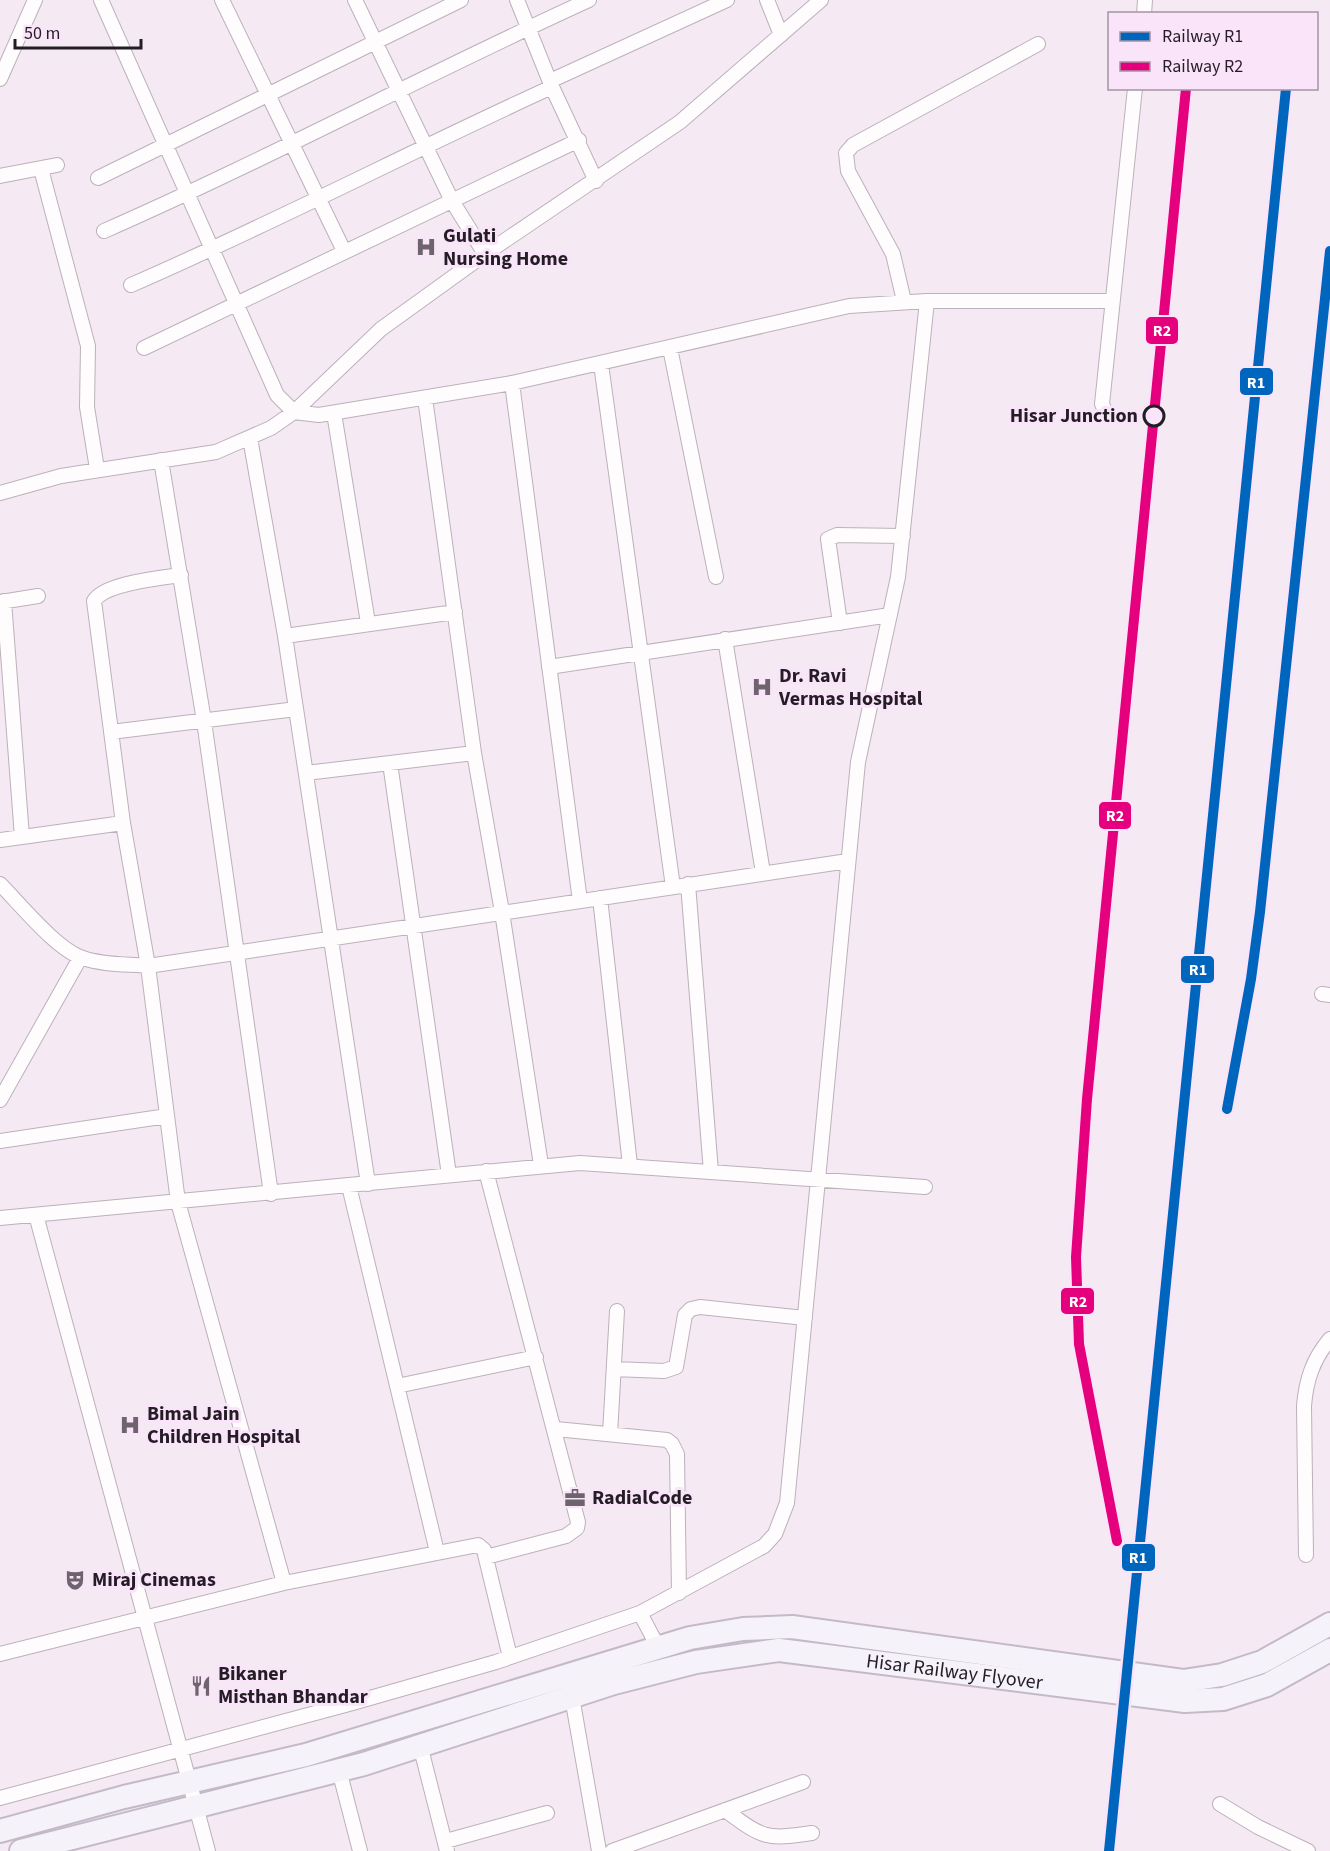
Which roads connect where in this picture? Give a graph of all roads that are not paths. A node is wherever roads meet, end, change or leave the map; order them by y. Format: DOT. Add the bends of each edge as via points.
graph roads {
  1 [pos="35,0"];
  2 [pos="101,0"];
  3 [pos="222,0"];
  4 [pos="355,0"];
  5 [pos="461,0"];
  6 [pos="517,0"];
  7 [pos="589,0"];
  8 [pos="726,0"];
  9 [pos="767,0"];
  10 [pos="821,0"];
  11 [pos="528,28"];
  12 [pos="781,35"];
  13 [pos="375,42"];
  14 [pos="1038,44"];
  15 [pos="0,79"];
  16 [pos="551,84"];
  17 [pos="398,89"];
  18 [pos="1135,90"];
  19 [pos="269,94"];
  20 [pos="579,141"];
  21 [pos="292,142"];
  22 [pos="165,144"];
  23 [pos="424,145"];
  24 [pos="57,165"];
  25 [pos="41,169"];
  26 [pos="0,176"];
  27 [pos="98,178"];
  28 [pos="596,181"];
  29 [pos="188,194"];
  30 [pos="318,197"];
  31 [pos="452,201"];
  32 [pos="104,231"];
  33 [pos="213,250"];
  34 [pos="344,251"];
  35 [pos="485,254"];
  36 [pos="131,285"];
  37 [pos="904,301"];
  38 [pos="927,301"];
  39 [pos="1112,301"];
  40 [pos="236,303"];
  41 [pos="144,348"];
  42 [pos="670,348"];
  43 [pos="601,364"];
  44 [pos="512,383"];
  45 [pos="425,398"];
  46 [pos="294,412"];
  47 [pos="334,413"];
  48 [pos="1106,413"];
  49 [pos="250,438"];
  50 [pos="161,460"];
  51 [pos="97,469"];
  52 [pos="0,493"];
  53 [pos="903,536"];
  54 [pos="181,574"];
  55 [pos="716,577"];
  56 [pos="39,596"];
  57 [pos="2,601"];
  58 [pos="455,612"];
  59 [pos="890,615"];
  60 [pos="368,623"];
  61 [pos="840,623"];
  62 [pos="285,636"];
  63 [pos="725,639"];
  64 [pos="641,652"];
  65 [pos="549,667"];
  66 [pos="296,709"];
  67 [pos="204,721"];
  68 [pos="111,732"];
  69 [pos="474,753"];
  70 [pos="390,763"];
  71 [pos="306,773"];
  72 [pos="123,823"];
  73 [pos="22,837"];
  74 [pos="0,840"];
  75 [pos="848,861"];
  76 [pos="763,873"];
  77 [pos="0,884"];
  78 [pos="688,884"];
  79 [pos="673,887"];
  80 [pos="600,898"];
  81 [pos="580,901"];
  82 [pos="502,912"];
  83 [pos="414,927"];
  84 [pos="331,938"];
  85 [pos="238,952"];
  86 [pos="80,958"];
  87 [pos="148,966"];
  88 [pos="4,1086"];
  89 [pos="0,1100"];
  90 [pos="167,1116"];
  91 [pos="0,1141"];
  92 [pos="541,1165"];
  93 [pos="630,1165"];
  94 [pos="486,1171"];
  95 [pos="711,1172"];
  96 [pos="449,1175"];
  97 [pos="817,1179"];
  98 [pos="368,1184"];
  99 [pos="349,1186"];
  100 [pos="925,1187"];
  101 [pos="271,1194"];
  102 [pos="178,1202"];
  103 [pos="36,1215"];
  104 [pos="0,1218"];
  105 [pos="617,1311"];
  106 [pos="805,1318"];
  107 [pos="1329,1343"];
  108 [pos="536,1357"];
  109 [pos="614,1369"];
  110 [pos="397,1386"];
  111 [pos="555,1429"];
  112 [pos="610,1434"];
  113 [pos="438,1552"];
  114 [pos="1306,1555"];
  115 [pos="486,1557"];
  116 [pos="284,1583"];
  117 [pos="679,1593"];
  118 [pos="640,1613"];
  119 [pos="146,1618"];
  120 [pos="1330,1624"];
  121 [pos="658,1647"];
  122 [pos="1330,1650"];
  123 [pos="0,1654"];
  124 [pos="510,1657"];
  125 [pos="572,1697"];
  126 [pos="420,1745"];
  127 [pos="182,1751"];
  128 [pos="339,1770"];
  129 [pos="190,1782"];
  130 [pos="803,1782"];
  131 [pos="0,1798"];
  132 [pos="1221,1804"];
  133 [pos="197,1806"];
  134 [pos="725,1810"];
  135 [pos="547,1813"];
  136 [pos="0,1830"];
  137 [pos="812,1833"];
  138 [pos="446,1846"];
  139 [pos="21,1851"];
  140 [pos="208,1851"];
  141 [pos="360,1851"];
  142 [pos="599,1851"];
  143 [pos="612,1851"];
  144 [pos="1308,1851"];
  1 -- 15 [label="street"];
  2 -- 22 [label="street"];
  3 -- 19 [label="street"];
  4 -- 13 [label="street"];
  5 -- 13 [label="street"];
  6 -- 11 [label="street"];
  7 -- 11 [label="street"];
  8 -- 16 [label="street"];
  9 -- 12 [label="street"];
  10 -- 12 [label="street"];
  11 -- 16 [label="street"];
  11 -- 17 [label="street"];
  12 -- 28 [label="street" via="680,122"];
  13 -- 17 [label="street"];
  13 -- 19 [label="street"];
  14 -- 37 [label="street" via="853,145 846,153 848,171 893,254"];
  16 -- 20 [label="street"];
  16 -- 23 [label="street"];
  17 -- 21 [label="street"];
  17 -- 23 [label="street"];
  18 -- 39 [label="street"];
  19 -- 21 [label="street"];
  19 -- 22 [label="street"];
  20 -- 28 [label="street"];
  20 -- 31 [label="street"];
  21 -- 29 [label="street"];
  21 -- 30 [label="street"];
  22 -- 27 [label="street"];
  22 -- 29 [label="street"];
  23 -- 30 [label="street"];
  23 -- 31 [label="street"];
  24 -- 25 [label="street"];
  25 -- 26 [label="street"];
  25 -- 51 [label="street" via="88,346 87,407"];
  28 -- 35 [label="street"];
  29 -- 32 [label="street"];
  29 -- 33 [label="street"];
  30 -- 33 [label="street"];
  30 -- 34 [label="street"];
  31 -- 34 [label="street"];
  31 -- 35 [label="street"];
  33 -- 36 [label="street"];
  33 -- 40 [label="street"];
  34 -- 40 [label="street"];
  35 -- 46 [label="street" via="381,329"];
  37 -- 38 [label="street"];
  37 -- 42 [label="street" via="849,306"];
  38 -- 39 [label="street"];
  38 -- 53 [label="street"];
  39 -- 48 [label="street" via="1102,404"];
  40 -- 41 [label="street"];
  40 -- 46 [label="street" via="277,395"];
  42 -- 43 [label="street"];
  42 -- 55 [label="street"];
  43 -- 44 [label="street"];
  43 -- 64 [label="street"];
  44 -- 45 [label="street"];
  44 -- 65 [label="street"];
  45 -- 47 [label="street"];
  45 -- 58 [label="street"];
  46 -- 47 [label="street"];
  46 -- 49 [label="street"];
  47 -- 60 [label="street"];
  49 -- 50 [label="street" via="216,452"];
  49 -- 62 [label="street"];
  50 -- 51 [label="street"];
  50 -- 54 [label="street"];
  51 -- 52 [label="street" via="30,482"];
  53 -- 59 [label="street"];
  53 -- 61 [label="street" via="837,535 828,539"];
  54 -- 67 [label="street"];
  54 -- 68 [label="street" via="123,585 95,597"];
  56 -- 57 [label="street"];
  57 -- 73 [label="street"];
  58 -- 60 [label="street"];
  58 -- 69 [label="street"];
  59 -- 61 [label="street"];
  59 -- 75 [label="street" via="858,762"];
  60 -- 62 [label="street"];
  61 -- 63 [label="street"];
  62 -- 66 [label="street"];
  63 -- 64 [label="street"];
  63 -- 76 [label="street"];
  64 -- 65 [label="street"];
  64 -- 79 [label="street"];
  65 -- 81 [label="street"];
  66 -- 67 [label="street"];
  66 -- 71 [label="street"];
  67 -- 68 [label="street"];
  67 -- 85 [label="street"];
  68 -- 72 [label="street"];
  69 -- 70 [label="street"];
  69 -- 82 [label="street"];
  70 -- 71 [label="street"];
  70 -- 83 [label="street"];
  71 -- 84 [label="street"];
  72 -- 73 [label="street"];
  72 -- 87 [label="street"];
  73 -- 74 [label="street"];
  75 -- 76 [label="street"];
  75 -- 97 [label="street"];
  76 -- 78 [label="street"];
  77 -- 86 [label="street" via="51,937"];
  78 -- 79 [label="street"];
  78 -- 95 [label="street"];
  79 -- 80 [label="street"];
  80 -- 81 [label="street"];
  80 -- 93 [label="street"];
  81 -- 82 [label="street"];
  82 -- 83 [label="street"];
  82 -- 92 [label="street"];
  83 -- 84 [label="street"];
  83 -- 96 [label="street"];
  84 -- 85 [label="street"];
  84 -- 98 [label="street"];
  85 -- 87 [label="street"];
  85 -- 101 [label="street"];
  86 -- 87 [label="street"];
  86 -- 88 [label="street"];
  87 -- 90 [label="street"];
  88 -- 89 [label="street"];
  90 -- 91 [label="street"];
  90 -- 102 [label="street"];
  92 -- 93 [label="street"];
  92 -- 94 [label="street"];
  93 -- 95 [label="street"];
  94 -- 96 [label="street"];
  94 -- 108 [label="street"];
  95 -- 97 [label="street"];
  96 -- 98 [label="street"];
  97 -- 100 [label="street"];
  97 -- 106 [label="street"];
  98 -- 99 [label="street"];
  99 -- 101 [label="street"];
  99 -- 110 [label="street"];
  101 -- 102 [label="street"];
  102 -- 103 [label="street"];
  102 -- 116 [label="street"];
  103 -- 104 [label="street"];
  103 -- 119 [label="street"];
  105 -- 109 [label="street"];
  106 -- 109 [label="street" via="691,1309 685,1315 676,1367 664,1371"];
  106 -- 117 [label="street" via="790,1481 781,1522 775,1534 750,1555"];
  107 -- 114 [label="street" via="1313,1365 1306,1384"];
  108 -- 110 [label="street"];
  108 -- 111 [label="street"];
  109 -- 112 [label="street"];
  110 -- 113 [label="street"];
  111 -- 112 [label="street"];
  111 -- 115 [label="street" via="577,1528 566,1536"];
  112 -- 117 [label="street" via="667,1440 675,1448"];
  113 -- 115 [label="street" via="478,1545"];
  113 -- 116 [label="street"];
  115 -- 124 [label="street"];
  116 -- 119 [label="street"];
  117 -- 118 [label="street"];
  118 -- 121 [label="street"];
  118 -- 124 [label="street"];
  119 -- 123 [label="street"];
  119 -- 127 [label="street"];
  120 -- 121 [label="main road, Hisar Railway Flyover" via="1262,1662 1221,1675 1183,1681 792,1627 743,1629"];
  121 -- 129 [label="main road, Hisar Railway Flyover" via="306,1755"];
  122 -- 125 [label="main road, Hisar Railway Flyover" via="1267,1685 1223,1699 1185,1701 779,1650 696,1662"];
  124 -- 127 [label="street"];
  125 -- 126 [label="main road, Hisar Railway Flyover"];
  125 -- 142 [label="street"];
  126 -- 128 [label="main road, Hisar Railway Flyover"];
  126 -- 138 [label="street"];
  127 -- 129 [label="street"];
  127 -- 131 [label="street"];
  128 -- 133 [label="main road, Hisar Railway Flyover"];
  128 -- 141 [label="street"];
  129 -- 133 [label="street"];
  129 -- 136 [label="main road, Hisar Railway Flyover"];
  130 -- 134 [label="street"];
  132 -- 144 [label="street"];
  133 -- 139 [label="main road, Hisar Railway Flyover"];
  133 -- 140 [label="street"];
  134 -- 137 [label="street" via="758,1834 774,1838"];
  134 -- 143 [label="street"];
  135 -- 138 [label="street"];
}
